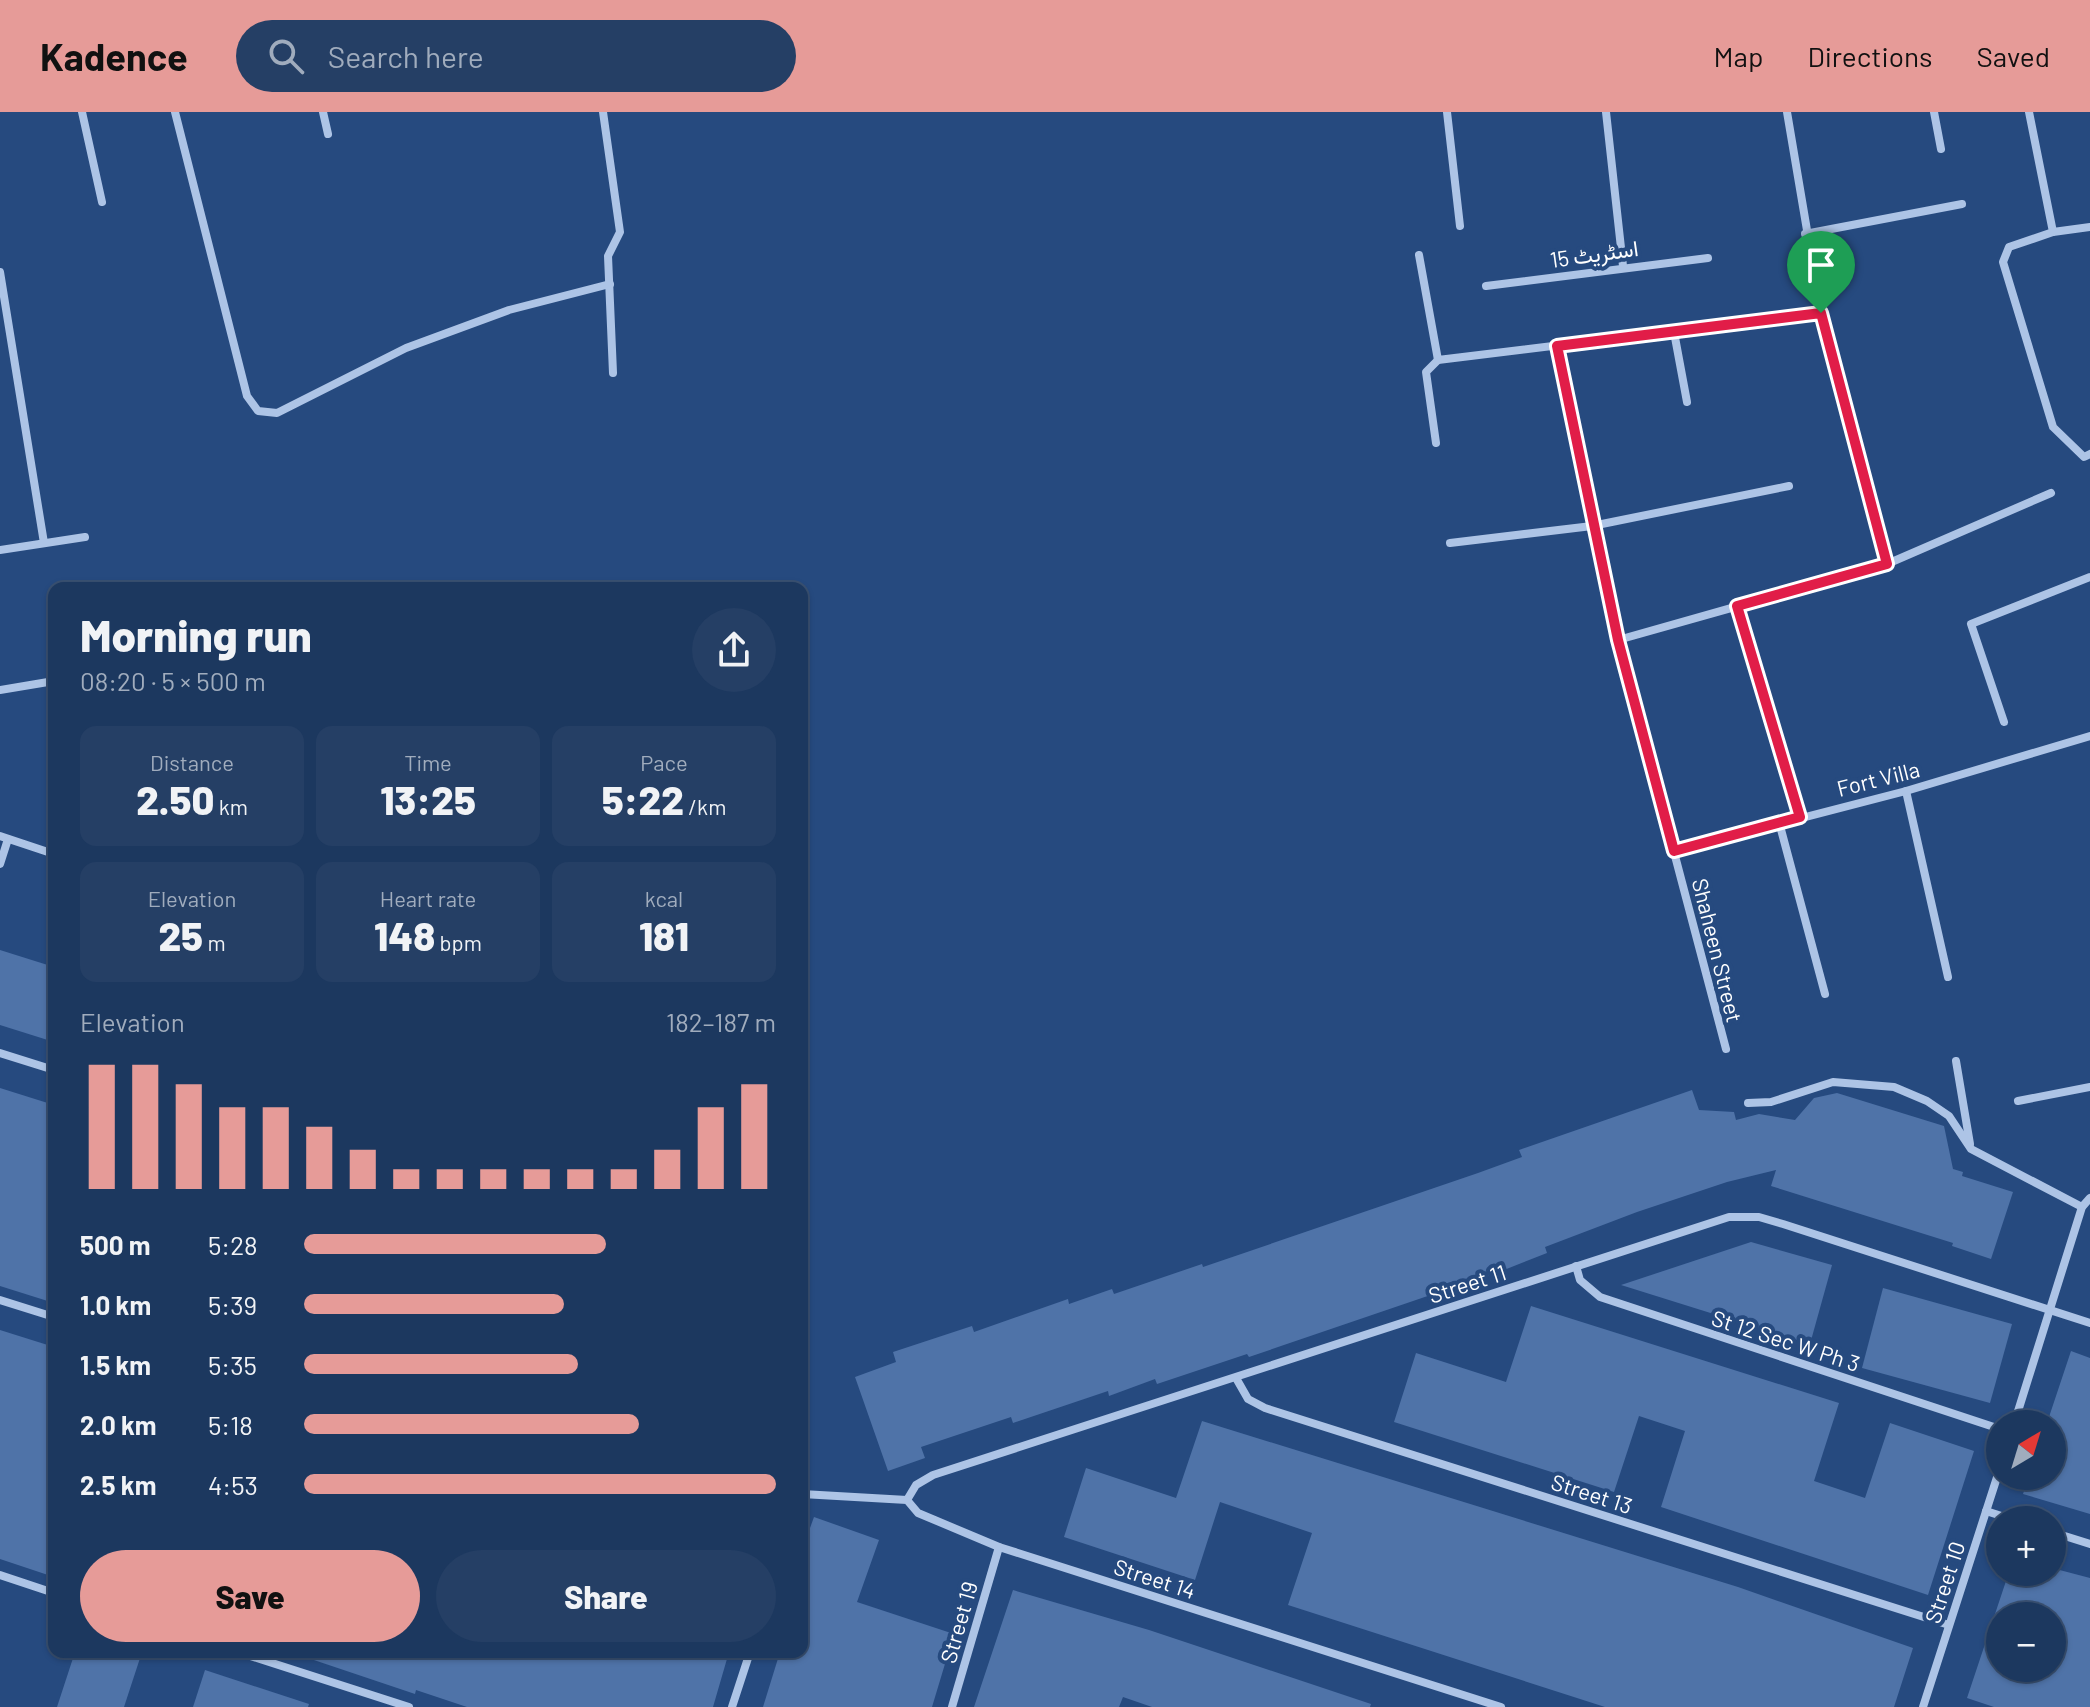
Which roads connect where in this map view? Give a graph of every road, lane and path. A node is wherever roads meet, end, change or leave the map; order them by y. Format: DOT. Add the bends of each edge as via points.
graph roads {
  1 [pos="82,112"];
  2 [pos="175,112"];
  3 [pos="323,112"];
  4 [pos="603,112"];
  5 [pos="1447,112"];
  6 [pos="1606,112"];
  7 [pos="1787,112"];
  8 [pos="1934,112"];
  9 [pos="2029,112"];
  10 [pos="328,134"];
  11 [pos="1941,149"];
  12 [pos="102,202"];
  13 [pos="1962,204"];
  14 [pos="1460,226"];
  15 [pos="2090,227"];
  16 [pos="2053,232"];
  17 [pos="1805,234"];
  18 [pos="1419,255"];
  19 [pos="1708,258"];
  20 [pos="1623,266"];
  21 [pos="0,272"];
  22 [pos="610,284"];
  23 [pos="1486,286"];
  24 [pos="1821,313"];
  25 [pos="1674,332"];
  26 [pos="1557,346"];
  27 [pos="1438,360"];
  28 [pos="613,373"];
  29 [pos="1687,402"];
  30 [pos="1436,443"];
  31 [pos="2090,454"];
  32 [pos="1789,486"];
  33 [pos="2051,493"];
  34 [pos="1592,526"];
  35 [pos="85,537"];
  36 [pos="44,543"];
  37 [pos="1450,543"];
  38 [pos="0,550"];
  39 [pos="1887,564"];
  40 [pos="2090,577"];
  41 [pos="1737,606"];
  42 [pos="1618,640"];
  43 [pos="48,682"];
  44 [pos="0,690"];
  45 [pos="2004,722"];
  46 [pos="2090,736"];
  47 [pos="1906,791"];
  48 [pos="1800,817"];
  49 [pos="1779,822"];
  50 [pos="4,838"];
  51 [pos="1674,851"];
  52 [pos="48,852"];
  53 [pos="0,864"];
  54 [pos="1948,977"];
  55 [pos="1825,994"];
  56 [pos="1726,1049"];
  57 [pos="0,1053"];
  58 [pos="1956,1061"];
  59 [pos="48,1068"];
  60 [pos="2090,1087"];
  61 [pos="2018,1101"];
  62 [pos="1748,1103"];
  63 [pos="1971,1149"];
  64 [pos="2090,1198"];
  65 [pos="2082,1207"];
  66 [pos="1576,1266"];
  67 [pos="0,1300"];
  68 [pos="2050,1310"];
  69 [pos="48,1315"];
  70 [pos="2090,1323"];
  71 [pos="1236,1378"];
  72 [pos="2018,1410"];
  73 [pos="1986,1424"];
  74 [pos="808,1494"];
  75 [pos="907,1500"];
  76 [pos="1986,1511"];
  77 [pos="2066,1536"];
  78 [pos="2090,1544"];
  79 [pos="999,1547"];
  80 [pos="0,1575"];
  81 [pos="48,1591"];
  82 [pos="1949,1625"];
  83 [pos="257,1658"];
  84 [pos="748,1658"];
  85 [pos="409,1707"];
  86 [pos="732,1707"];
  87 [pos="952,1707"];
  88 [pos="1501,1707"];
  89 [pos="1923,1707"];
  1 -- 12 [label="street"];
  2 -- 22 [label="street" via="247,396 258,411 277,413 406,348 509,310"];
  3 -- 10 [label="street"];
  4 -- 22 [label="street" via="620,232 608,256"];
  5 -- 14 [label="street"];
  6 -- 20 [label="street"];
  7 -- 17 [label="street"];
  8 -- 11 [label="street"];
  9 -- 16 [label="street"];
  13 -- 17 [label="street"];
  15 -- 16 [label="street"];
  16 -- 31 [label="street" via="2009,247 2003,262 2053,427 2084,457"];
  17 -- 24 [label="street"];
  18 -- 27 [label="street"];
  19 -- 20 [label="street, اسٹریٹ 15"];
  20 -- 23 [label="street, اسٹریٹ 15"];
  21 -- 36 [label="street"];
  22 -- 28 [label="street"];
  24 -- 25 [label="street"];
  24 -- 39 [label="street"];
  25 -- 26 [label="street"];
  25 -- 29 [label="street"];
  26 -- 27 [label="street"];
  26 -- 34 [label="street, Shaheen Street"];
  27 -- 30 [label="street" via="1426,372"];
  32 -- 34 [label="street"];
  33 -- 39 [label="street"];
  34 -- 37 [label="street"];
  34 -- 42 [label="street, Shaheen Street"];
  35 -- 36 [label="street"];
  36 -- 38 [label="street"];
  39 -- 41 [label="street"];
  40 -- 45 [label="street" via="1971,624"];
  41 -- 42 [label="street"];
  41 -- 48 [label="street"];
  42 -- 51 [label="street, Shaheen Street"];
  43 -- 44 [label="street"];
  46 -- 47 [label="street, Fort Villa"];
  47 -- 48 [label="street, Fort Villa"];
  47 -- 54 [label="street"];
  48 -- 49 [label="street, Fort Villa"];
  49 -- 51 [label="street, Fort Villa"];
  49 -- 55 [label="street"];
  50 -- 52 [label="street"];
  50 -- 53 [label="street"];
  51 -- 56 [label="street, Shaheen Street"];
  57 -- 59 [label="street"];
  58 -- 63 [label="street"];
  60 -- 61 [label="street"];
  62 -- 63 [label="street" via="1771,1102 1833,1082 1894,1087 1949,1116"];
  63 -- 65 [label="street"];
  64 -- 65 [label="street"];
  65 -- 68 [label="street"];
  66 -- 68 [label="street, Street 11" via="1729,1217 1759,1217"];
  66 -- 71 [label="street, Street 11"];
  66 -- 73 [label="street, St 12 Sec W Ph 3" via="1580,1280 1600,1297"];
  67 -- 69 [label="street"];
  68 -- 70 [label="street, Street 11"];
  68 -- 72 [label="street"];
  71 -- 75 [label="street, Street 11" via="933,1475 916,1485"];
  71 -- 82 [label="street, Street 13" via="1248,1399 1265,1408"];
  74 -- 75 [label="street"];
  75 -- 79 [label="street, Street 14" via="918,1513"];
  76 -- 82 [label="street, Street 10"];
  77 -- 78 [label="street"];
  79 -- 87 [label="street, Street 19"];
  79 -- 88 [label="street, Street 14"];
  80 -- 81 [label="street"];
  82 -- 89 [label="street, Street 10"];
  83 -- 85 [label="street"];
  84 -- 86 [label="street"];
}
